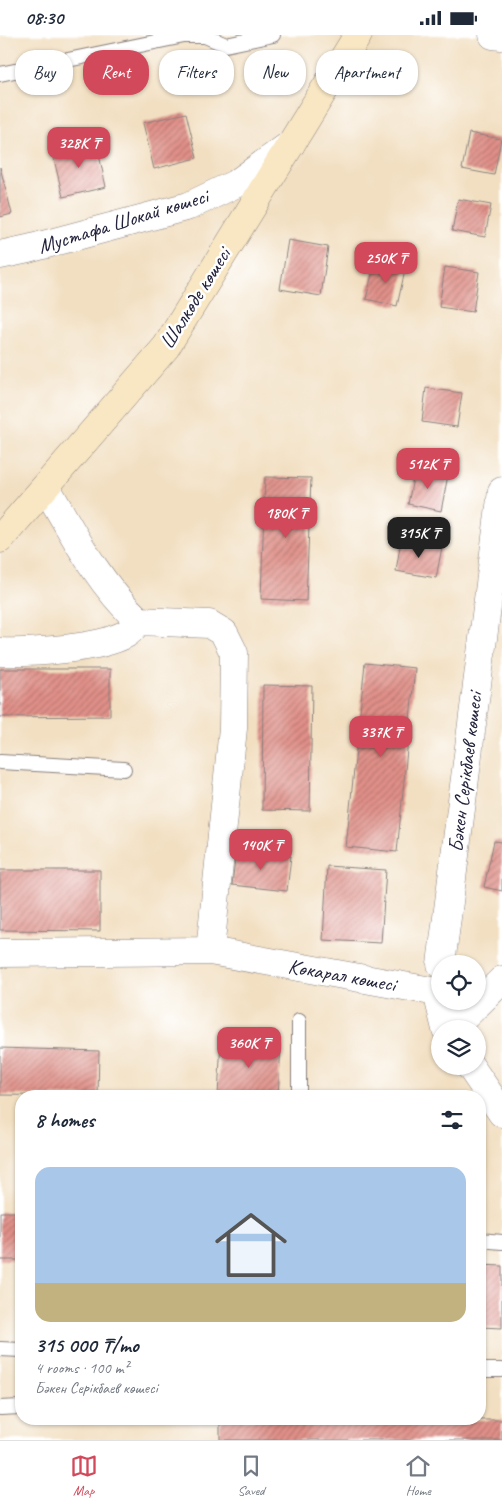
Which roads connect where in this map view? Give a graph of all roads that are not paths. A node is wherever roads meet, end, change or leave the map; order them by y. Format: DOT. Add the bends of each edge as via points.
graph roads {
  1 [pos="273,35"];
  2 [pos="358,35"];
  3 [pos="493,35"];
  4 [pos="502,37"];
  5 [pos="0,74"];
  6 [pos="291,144"];
  7 [pos="0,255"];
  8 [pos="46,487"];
  9 [pos="502,491"];
  10 [pos="0,539"];
  11 [pos="139,621"];
  12 [pos="0,652"];
  13 [pos="0,762"];
  14 [pos="124,769"];
  15 [pos="210,951"];
  16 [pos="0,953"];
  17 [pos="441,955"];
  18 [pos="431,979"];
  19 [pos="502,980"];
  20 [pos="461,1020"];
  21 [pos="299,1021"];
  22 [pos="476,1075"];
  23 [pos="299,1090"];
  24 [pos="502,1113"];
  25 [pos="486,1240"];
  26 [pos="502,1241"];
  27 [pos="0,1349"];
  28 [pos="15,1350"];
  29 [pos="502,1370"];
  30 [pos="486,1371"];
  31 [pos="15,1407"];
  32 [pos="0,1408"];
  1 -- 5 [label="lane" via="226,45 205,36 184,36"];
  2 -- 6 [label="street, Шалкөде көшесі"];
  3 -- 4 [label="street"];
  6 -- 7 [label="street, Мустафа Шокай көшесі" via="237,183 189,206"];
  6 -- 8 [label="street, Шалкөде көшесі" via="166,347"];
  8 -- 10 [label="street, Шалкөде көшесі"];
  8 -- 11 [label="street" via="89,560 116,598"];
  9 -- 17 [label="street, Бәкен Серікбаев көшесі"];
  11 -- 12 [label="street" via="127,634 106,642 63,649"];
  11 -- 15 [label="street" via="209,624 224,633 234,653 233,728"];
  13 -- 14 [label="lane"];
  15 -- 16 [label="street, Көкарал көшесі"];
  15 -- 18 [label="street, Көкарал көшесі"];
  19 -- 20 [label="street"];
  21 -- 23 [label="lane"];
  22 -- 24 [label="street"];
  25 -- 26 [label="lane"];
  27 -- 28 [label="lane"];
  29 -- 30 [label="lane"];
  31 -- 32 [label="lane"];
}
